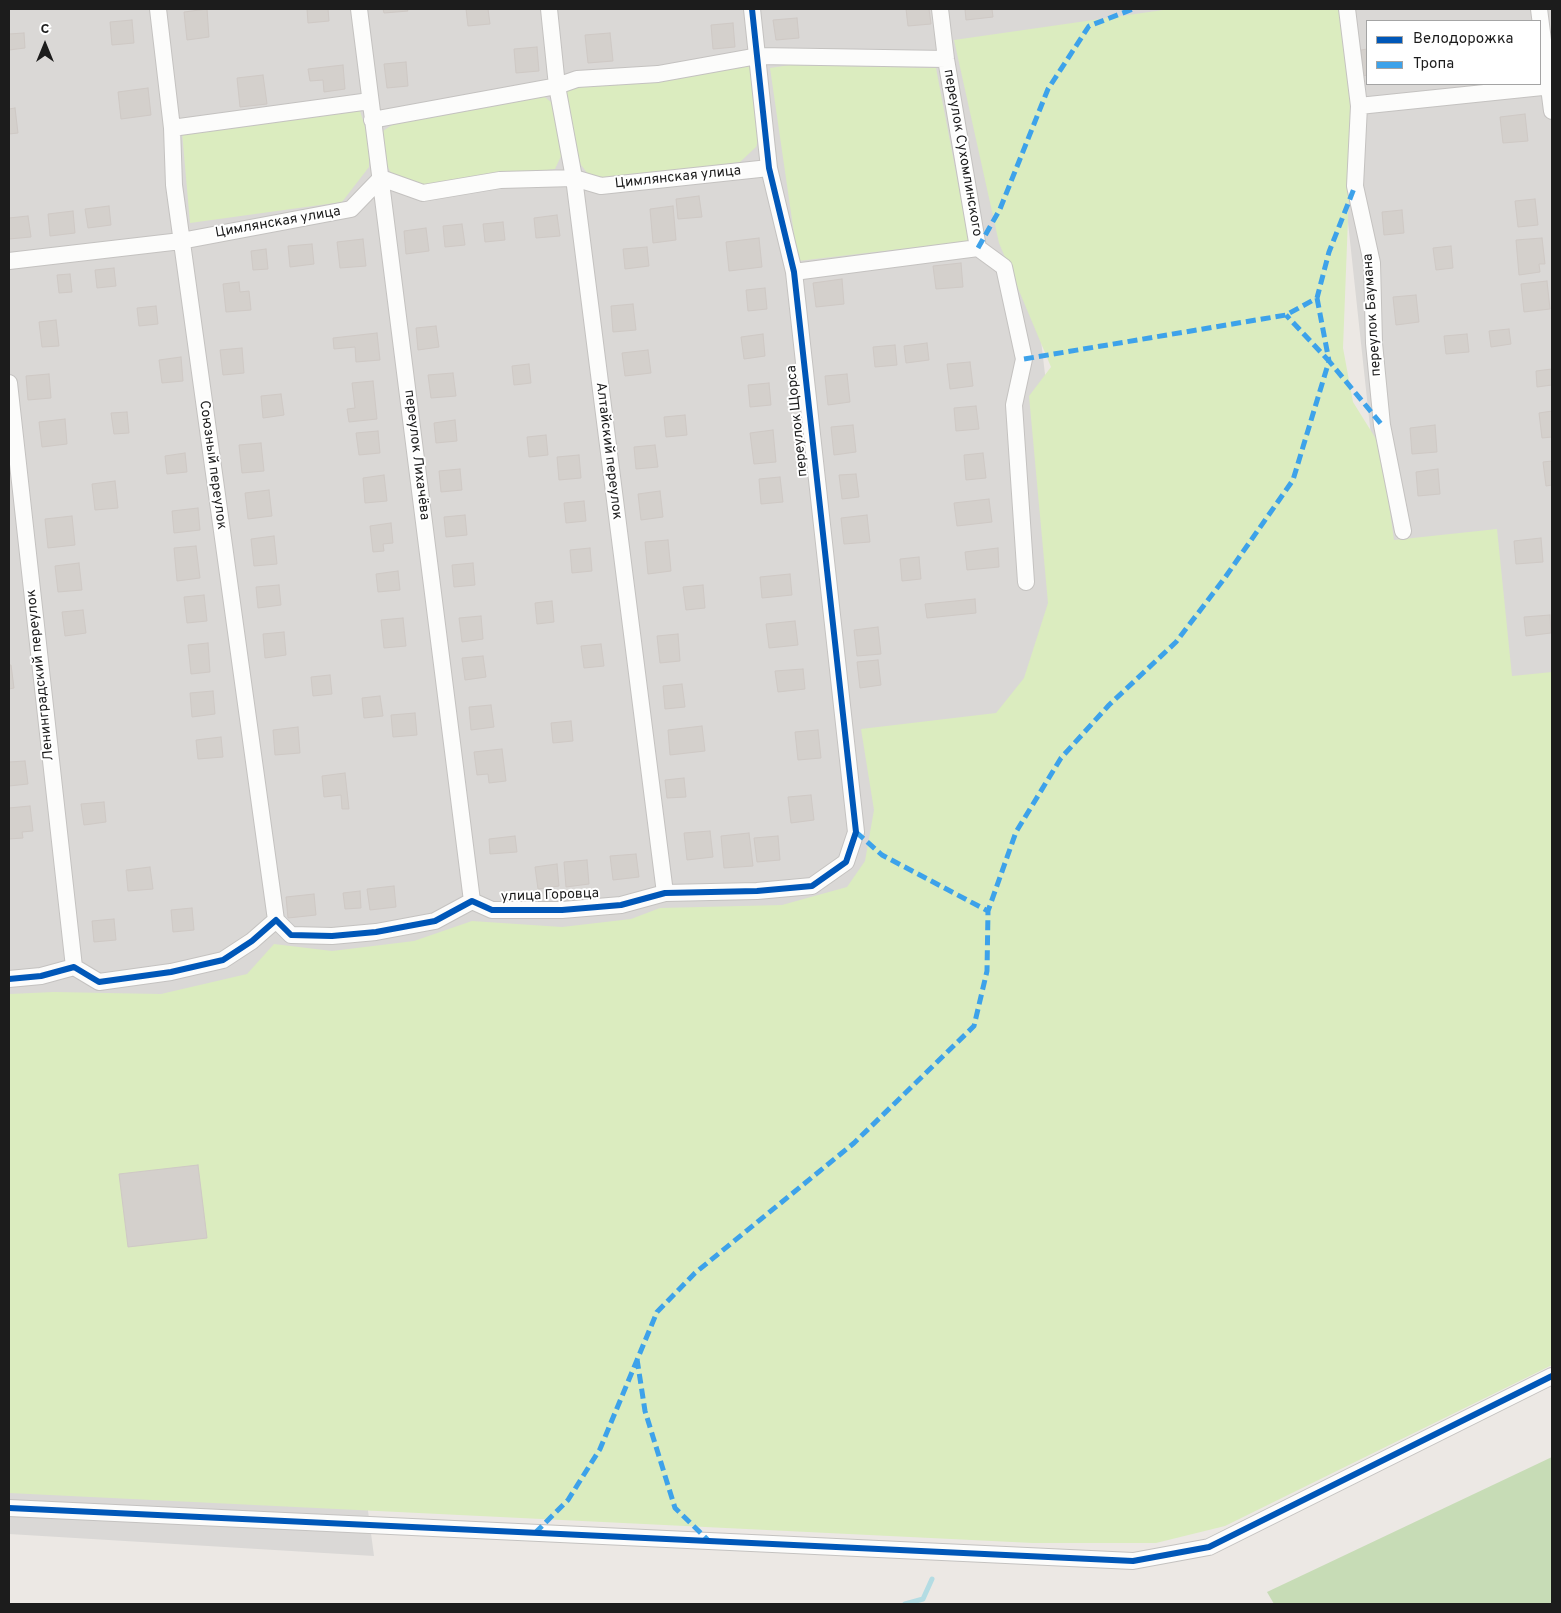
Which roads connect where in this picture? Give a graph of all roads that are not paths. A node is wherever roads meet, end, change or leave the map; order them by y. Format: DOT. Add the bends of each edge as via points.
graph roads {
  1 [pos="158,9"];
  2 [pos="359,9"];
  3 [pos="549,9"];
  4 [pos="752,9"];
  5 [pos="940,9"];
  6 [pos="1347,9"];
  7 [pos="1541,23"];
  8 [pos="758,56"];
  9 [pos="946,59"];
  10 [pos="557,86"];
  11 [pos="1550,86"];
  12 [pos="370,101"];
  13 [pos="1359,106"];
  14 [pos="1552,111"];
  15 [pos="372,120"];
  16 [pos="172,128"];
  17 [pos="769,168"];
  18 [pos="381,178"];
  19 [pos="574,178"];
  20 [pos="181,241"];
  21 [pos="978,248"];
  22 [pos="9,261"];
  23 [pos="794,272"];
  24 [pos="9,383"];
  25 [pos="1403,532"];
  26 [pos="1026,582"];
  27 [pos="856,832"];
  28 [pos="665,893"];
  29 [pos="472,901"];
  30 [pos="276,920"];
  31 [pos="74,967"];
  32 [pos="9,979"];
  33 [pos="1552,1376"];
  34 [pos="9,1508"];
  1 -- 16 [label="street, Союзный переулок"];
  2 -- 12 [label="street, переулок Лихачёва"];
  3 -- 10 [label="street, Алтайский переулок"];
  4 -- 8 [label="street, переулок Щорса"];
  5 -- 9 [label="street, переулок Сухомлинского"];
  6 -- 13 [label="street, переулок Баумана"];
  7 -- 11 [label="street"];
  8 -- 9 [label="street"];
  8 -- 10 [label="street" via="658,74 577,80"];
  8 -- 17 [label="street, переулок Щорса"];
  9 -- 21 [label="street, переулок Сухомлинского"];
  10 -- 15 [label="street"];
  10 -- 19 [label="street, Алтайский переулок"];
  11 -- 13 [label="street"];
  11 -- 14 [label="street"];
  12 -- 15 [label="street, переулок Лихачёва"];
  12 -- 16 [label="street"];
  13 -- 25 [label="street, переулок Баумана" via="1355,186 1372,263 1374,343 1382,424"];
  15 -- 18 [label="street, переулок Лихачёва"];
  16 -- 20 [label="street, Союзный переулок" via="174,185"];
  17 -- 19 [label="street, Цимлянская улица" via="602,186"];
  17 -- 23 [label="street, переулок Щорса"];
  18 -- 19 [label="street, Цимлянская улица" via="423,193 500,180"];
  18 -- 20 [label="street, Цимлянская улица" via="351,209"];
  18 -- 29 [label="street, переулок Лихачёва"];
  19 -- 28 [label="street, Алтайский переулок"];
  20 -- 22 [label="street, Цимлянская улица"];
  20 -- 30 [label="street, Союзный переулок"];
  21 -- 23 [label="street"];
  21 -- 26 [label="street, переулок Сухомлинского" via="1004,267 1024,359 1014,405"];
  23 -- 27 [label="street, переулок Щорса"];
  24 -- 31 [label="street, Ленинградский переулок"];
  27 -- 28 [label="street, улица Горовца" via="846,862 812,886"];
  28 -- 29 [label="street, улица Горовца" via="621,905 562,910 492,910"];
  29 -- 30 [label="street" via="434,921 368,933 291,935"];
  30 -- 31 [label="street" via="223,960 99,982"];
  31 -- 32 [label="street" via="41,976"];
  33 -- 34 [label="street" via="1209,1547 1133,1561"];
}
